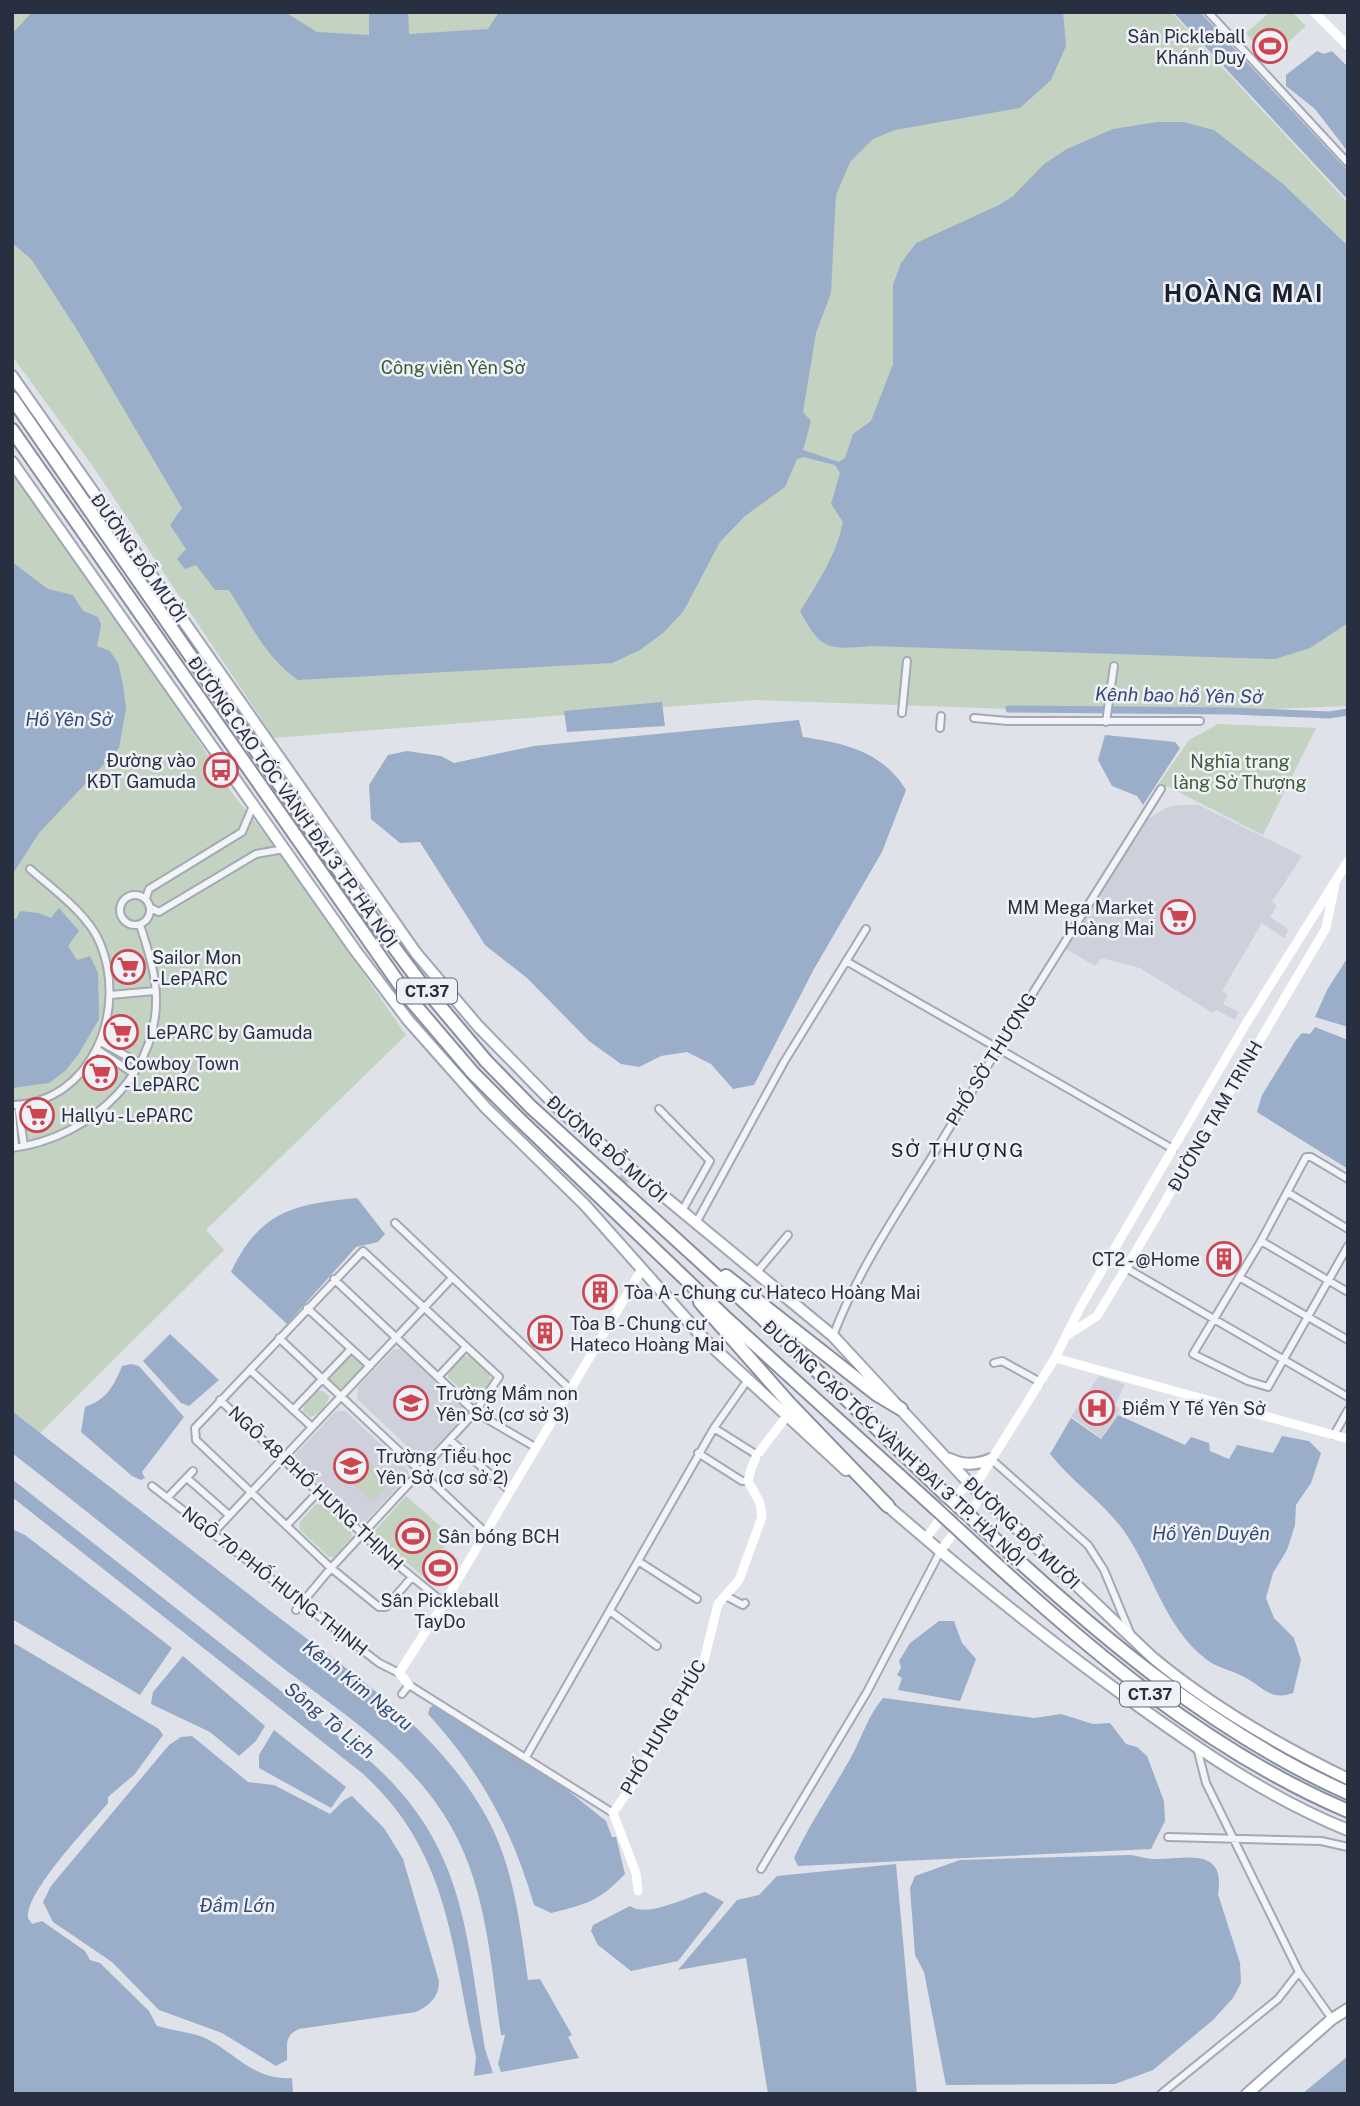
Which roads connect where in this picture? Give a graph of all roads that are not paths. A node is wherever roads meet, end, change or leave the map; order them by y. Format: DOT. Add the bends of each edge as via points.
graph roads {
  1 [pos="1208,12"];
  2 [pos="1314,12"];
  3 [pos="1348,46"];
  4 [pos="1348,163"];
  5 [pos="12,376"];
  6 [pos="12,398"];
  7 [pos="12,430"];
  8 [pos="12,462"];
  9 [pos="907,661"];
  10 [pos="1115,666"];
  11 [pos="902,713"];
  12 [pos="941,716"];
  13 [pos="974,718"];
  14 [pos="1107,718"];
  15 [pos="1200,721"];
  16 [pos="940,728"];
  17 [pos="1161,789"];
  18 [pos="253,806"];
  19 [pos="284,849"];
  20 [pos="1348,861"];
  21 [pos="30,870"];
  22 [pos="1336,879"];
  23 [pos="145,898"];
  24 [pos="151,908"];
  25 [pos="140,925"];
  26 [pos="866,929"];
  27 [pos="846,961"];
  28 [pos="156,994"];
  29 [pos="110,996"];
  30 [pos="101,1042"];
  31 [pos="996,1047"];
  32 [pos="98,1050"];
  33 [pos="139,1063"];
  34 [pos="133,1073"];
  35 [pos="15,1105"];
  36 [pos="659,1109"];
  37 [pos="12,1112"];
  38 [pos="24,1146"];
  39 [pos="14,1148"];
  40 [pos="1173,1149"];
  41 [pos="1348,1179"];
  42 [pos="1287,1192"];
  43 [pos="601,1203"];
  44 [pos="592,1213"];
  45 [pos="681,1213"];
  46 [pos="395,1223"];
  47 [pos="695,1225"];
  48 [pos="1348,1229"];
  49 [pos="788,1235"];
  50 [pos="671,1237"];
  51 [pos="647,1240"];
  52 [pos="1261,1241"];
  53 [pos="1348,1246"];
  54 [pos="1110,1259"];
  55 [pos="761,1268"];
  56 [pos="1126,1268"];
  57 [pos="642,1269"];
  58 [pos="1239,1277"];
  59 [pos="452,1278"];
  60 [pos="334,1279"];
  61 [pos="1329,1280"];
  62 [pos="1348,1292"];
  63 [pos="307,1308"];
  64 [pos="424,1308"];
  65 [pos="1308,1317"];
  66 [pos="1214,1319"];
  67 [pos="1067,1335"];
  68 [pos="833,1336"];
  69 [pos="279,1338"];
  70 [pos="396,1338"];
  71 [pos="1348,1340"];
  72 [pos="466,1347"];
  73 [pos="351,1349"];
  74 [pos="1055,1358"];
  75 [pos="1284,1360"];
  76 [pos="994,1363"];
  77 [pos="370,1366"];
  78 [pos="250,1370"];
  79 [pos="438,1377"];
  80 [pos="322,1380"];
  81 [pos="747,1381"];
  82 [pos="1040,1382"];
  83 [pos="572,1391"];
  84 [pos="340,1397"];
  85 [pos="1348,1397"];
  86 [pos="220,1400"];
  87 [pos="901,1409"];
  88 [pos="293,1410"];
  89 [pos="1348,1410"];
  90 [pos="475,1412"];
  91 [pos="786,1417"];
  92 [pos="312,1427"];
  93 [pos="714,1428"];
  94 [pos="1334,1435"];
  95 [pos="1348,1439"];
  96 [pos="450,1440"];
  97 [pos="535,1447"];
  98 [pos="698,1453"];
  99 [pos="757,1455"];
  100 [pos="283,1458"];
  101 [pos="949,1459"];
  102 [pos="991,1459"];
  103 [pos="193,1471"];
  104 [pos="419,1473"];
  105 [pos="187,1478"];
  106 [pos="980,1478"];
  107 [pos="748,1481"];
  108 [pos="968,1482"];
  109 [pos="152,1486"];
  110 [pos="251,1492"];
  111 [pos="318,1492"];
  112 [pos="510,1492"];
  113 [pos="982,1496"];
  114 [pos="168,1497"];
  115 [pos="888,1506"];
  116 [pos="229,1516"];
  117 [pos="287,1525"];
  118 [pos="213,1533"];
  119 [pos="486,1533"];
  120 [pos="363,1534"];
  121 [pos="926,1538"];
  122 [pos="941,1550"];
  123 [pos="638,1560"];
  124 [pos="331,1568"];
  125 [pos="412,1577"];
  126 [pos="726,1596"];
  127 [pos="697,1599"];
  128 [pos="301,1602"];
  129 [pos="444,1603"];
  130 [pos="745,1603"];
  131 [pos="296,1610"];
  132 [pos="610,1611"];
  133 [pos="1133,1639"];
  134 [pos="657,1646"];
  135 [pos="399,1673"];
  136 [pos="409,1685"];
  137 [pos="402,1694"];
  138 [pos="1196,1748"];
  139 [pos="526,1757"];
  140 [pos="1348,1779"];
  141 [pos="1348,1793"];
  142 [pos="1348,1811"];
  143 [pos="613,1813"];
  144 [pos="1348,1830"];
  145 [pos="1168,1837"];
  146 [pos="1234,1838"];
  147 [pos="1348,1847"];
  148 [pos="761,1869"];
  149 [pos="638,1891"];
  150 [pos="1299,1972"];
  151 [pos="1348,2009"];
  152 [pos="1332,2019"];
  153 [pos="1161,2094"];
  154 [pos="1247,2094"];
  1 -- 4 [label="street"];
  2 -- 3 [label="main road"];
  5 -- 45 [label="main road, ĐƯỜNG ĐỖ MƯỜI" via="416,953 523,1074 628,1174"];
  6 -- 50 [label="highway, ĐƯỜNG CAO TỐC VÀNH ĐAI 3 TP. HÀ NỘI / CT.37" via="423,986 531,1107"];
  7 -- 51 [label="highway, ĐƯỜNG CAO TỐC VÀNH ĐAI 3 TP. HÀ NỘI / CT.37" via="409,998 501,1101"];
  8 -- 18 [label="main road"];
  9 -- 11 [label="street"];
  10 -- 14 [label="street"];
  12 -- 16 [label="street"];
  13 -- 14 [label="street"];
  14 -- 15 [label="street"];
  17 -- 31 [label="street, PHỐ SỞ THƯỢNG"];
  18 -- 19 [label="main road"];
  18 -- 23 [label="street" via="243,832 149,889"];
  19 -- 24 [label="street" via="256,854 159,912"];
  19 -- 44 [label="main road" via="435,1053"];
  20 -- 22 [label="main road, ĐƯỜNG TAM TRINH"];
  21 -- 29 [label="street" via="99,940 110,972"];
  22 -- 40 [label="main road, ĐƯỜNG TAM TRINH"];
  22 -- 56 [label="main road, ĐƯỜNG TAM TRINH" via="1326,928"];
  23 -- 24 [label="street"];
  23 -- 25 [label="street" via="125,897 119,907 121,918 129,925"];
  24 -- 25 [label="street"];
  25 -- 28 [label="street"];
  26 -- 27 [label="street"];
  27 -- 31 [label="street"];
  27 -- 47 [label="street" via="784,1062"];
  28 -- 29 [label="street"];
  28 -- 33 [label="street" via="155,1014"];
  29 -- 30 [label="street" via="110,1016"];
  30 -- 32 [label="street"];
  30 -- 33 [label="street"];
  31 -- 40 [label="street"];
  31 -- 68 [label="street, PHỐ SỞ THƯỢNG" via="875,1251"];
  32 -- 34 [label="street"];
  32 -- 35 [label="street" via="71,1082 47,1098"];
  33 -- 34 [label="street"];
  34 -- 38 [label="street" via="111,1103 87,1123 50,1141"];
  35 -- 38 [label="street"];
  36 -- 45 [label="street" via="710,1161"];
  37 -- 39 [label="street"];
  38 -- 39 [label="street"];
  40 -- 54 [label="main road, ĐƯỜNG TAM TRINH"];
  41 -- 42 [label="street" via="1308,1156"];
  42 -- 48 [label="street"];
  42 -- 52 [label="street"];
  43 -- 44 [label="main road"];
  44 -- 57 [label="main road"];
  45 -- 47 [label="main road, ĐƯỜNG ĐỖ MƯỜI"];
  46 -- 59 [label="street"];
  47 -- 55 [label="main road, ĐƯỜNG ĐỖ MƯỜI"];
  49 -- 55 [label="street"];
  50 -- 87 [label="highway"];
  50 -- 141 [label="highway, ĐƯỜNG CAO TỐC VÀNH ĐAI 3 TP. HÀ NỘI / CT.37, bridge" via="1113,1644 1170,1688 1273,1755"];
  51 -- 115 [label="highway" via="789,1404"];
  51 -- 142 [label="highway, ĐƯỜNG CAO TỐC VÀNH ĐAI 3 TP. HÀ NỘI / CT.37, bridge" via="737,1328 1102,1658 1191,1724 1265,1770"];
  52 -- 58 [label="street"];
  52 -- 61 [label="street"];
  53 -- 61 [label="street"];
  54 -- 56 [label="main road"];
  54 -- 67 [label="main road, ĐƯỜNG TAM TRINH"];
  55 -- 68 [label="main road, ĐƯỜNG ĐỖ MƯỜI"];
  56 -- 66 [label="street"];
  56 -- 67 [label="main road, ĐƯỜNG TAM TRINH" via="1097,1316"];
  57 -- 81 [label="main road"];
  57 -- 83 [label="main road"];
  58 -- 65 [label="street"];
  58 -- 66 [label="street"];
  59 -- 64 [label="street"];
  59 -- 83 [label="street"];
  60 -- 63 [label="street"];
  60 -- 64 [label="street" via="363,1251"];
  60 -- 70 [label="street"];
  61 -- 62 [label="street"];
  61 -- 65 [label="street"];
  63 -- 69 [label="street"];
  63 -- 73 [label="street"];
  64 -- 70 [label="street"];
  64 -- 72 [label="street"];
  65 -- 71 [label="street"];
  65 -- 75 [label="street"];
  66 -- 75 [label="street"];
  66 -- 75 [label="street" via="1193,1353 1267,1387"];
  67 -- 74 [label="main road, ĐƯỜNG TAM TRINH"];
  68 -- 87 [label="main road, ĐƯỜNG ĐỖ MƯỜI"];
  69 -- 78 [label="street"];
  69 -- 80 [label="street"];
  70 -- 77 [label="street"];
  70 -- 79 [label="street"];
  72 -- 79 [label="street"];
  72 -- 90 [label="street" via="499,1377"];
  73 -- 77 [label="street"];
  73 -- 80 [label="street"];
  74 -- 82 [label="main road, ĐƯỜNG TAM TRINH"];
  74 -- 94 [label="main road"];
  75 -- 85 [label="street"];
  76 -- 82 [label="street" via="1002,1361"];
  77 -- 84 [label="street"];
  78 -- 86 [label="street"];
  78 -- 88 [label="street"];
  79 -- 90 [label="street"];
  80 -- 84 [label="street"];
  80 -- 88 [label="street"];
  81 -- 91 [label="main road"];
  81 -- 93 [label="street"];
  82 -- 102 [label="main road, ĐƯỜNG TAM TRINH"];
  83 -- 97 [label="main road"];
  84 -- 92 [label="street"];
  84 -- 104 [label="street"];
  86 -- 100 [label="street, NGÕ 48 PHỐ HƯNG THỊNH"];
  86 -- 110 [label="street" via="195,1428 196,1440"];
  87 -- 101 [label="main road, ĐƯỜNG ĐỖ MƯỜI"];
  88 -- 92 [label="street"];
  89 -- 94 [label="street"];
  90 -- 96 [label="street"];
  90 -- 97 [label="street"];
  91 -- 99 [label="main road"];
  91 -- 115 [label="main road"];
  92 -- 100 [label="street"];
  93 -- 98 [label="street"];
  93 -- 99 [label="street"];
  94 -- 95 [label="main road"];
  96 -- 104 [label="street"];
  96 -- 112 [label="street"];
  97 -- 112 [label="main road"];
  98 -- 107 [label="street"];
  98 -- 123 [label="street"];
  99 -- 107 [label="main road"];
  100 -- 110 [label="street"];
  100 -- 111 [label="street, NGÕ 48 PHỐ HƯNG THỊNH"];
  101 -- 102 [label="main road" via="979,1464"];
  101 -- 108 [label="main road, ĐƯỜNG ĐỖ MƯỜI"];
  102 -- 106 [label="main road, ĐƯỜNG TAM TRINH"];
  102 -- 133 [label="street" via="1088,1545 1104,1570"];
  103 -- 105 [label="street"];
  104 -- 119 [label="street"];
  104 -- 120 [label="street"];
  105 -- 114 [label="street"];
  105 -- 116 [label="street"];
  106 -- 108 [label="main road"];
  106 -- 113 [label="main road"];
  107 -- 126 [label="main road, PHỐ HƯNG PHÚC" via="762,1517 739,1580"];
  108 -- 113 [label="main road, ĐƯỜNG ĐỖ MƯỜI"];
  108 -- 121 [label="main road"];
  109 -- 114 [label="street, NGÕ 70 PHỐ HƯNG THỊNH"];
  110 -- 116 [label="street"];
  110 -- 117 [label="street"];
  111 -- 117 [label="street"];
  111 -- 120 [label="street, NGÕ 48 PHỐ HƯNG THỊNH"];
  112 -- 119 [label="main road"];
  113 -- 122 [label="main road"];
  113 -- 133 [label="main road, ĐƯỜNG ĐỖ MƯỜI"];
  114 -- 118 [label="street, NGÕ 70 PHỐ HƯNG THỊNH"];
  115 -- 121 [label="main road"];
  116 -- 118 [label="street"];
  117 -- 124 [label="street"];
  118 -- 128 [label="street, NGÕ 70 PHỐ HƯNG THỊNH"];
  119 -- 129 [label="main road"];
  120 -- 124 [label="street"];
  120 -- 125 [label="street, NGÕ 48 PHỐ HƯNG THỊNH"];
  121 -- 122 [label="main road"];
  122 -- 138 [label="main road" via="1016,1616"];
  122 -- 148 [label="street" via="862,1702"];
  123 -- 127 [label="street"];
  123 -- 132 [label="street"];
  124 -- 125 [label="street" via="382,1608"];
  124 -- 128 [label="street"];
  125 -- 129 [label="street, NGÕ 48 PHỐ HƯNG THỊNH"];
  126 -- 130 [label="street"];
  126 -- 143 [label="main road, PHỐ HƯNG PHÚC" via="718,1604 704,1661"];
  128 -- 131 [label="street"];
  128 -- 135 [label="street, NGÕ 70 PHỐ HƯNG THỊNH"];
  129 -- 135 [label="main road"];
  132 -- 134 [label="street"];
  132 -- 139 [label="street"];
  133 -- 140 [label="main road, ĐƯỜNG ĐỖ MƯỜI" via="1177,1678 1252,1727"];
  135 -- 136 [label="main road"];
  136 -- 137 [label="street"];
  136 -- 139 [label="street"];
  138 -- 144 [label="main road" via="1292,1804"];
  138 -- 146 [label="street" via="1202,1773"];
  139 -- 143 [label="street"];
  143 -- 149 [label="main road, PHỐ HƯNG PHÚC" via="636,1873"];
  145 -- 146 [label="street"];
  146 -- 147 [label="street" via="1321,1841"];
  146 -- 150 [label="street"];
  150 -- 152 [label="street"];
  150 -- 153 [label="street" via="1278,1999"];
  151 -- 152 [label="main road"];
  152 -- 154 [label="main road"];
}
